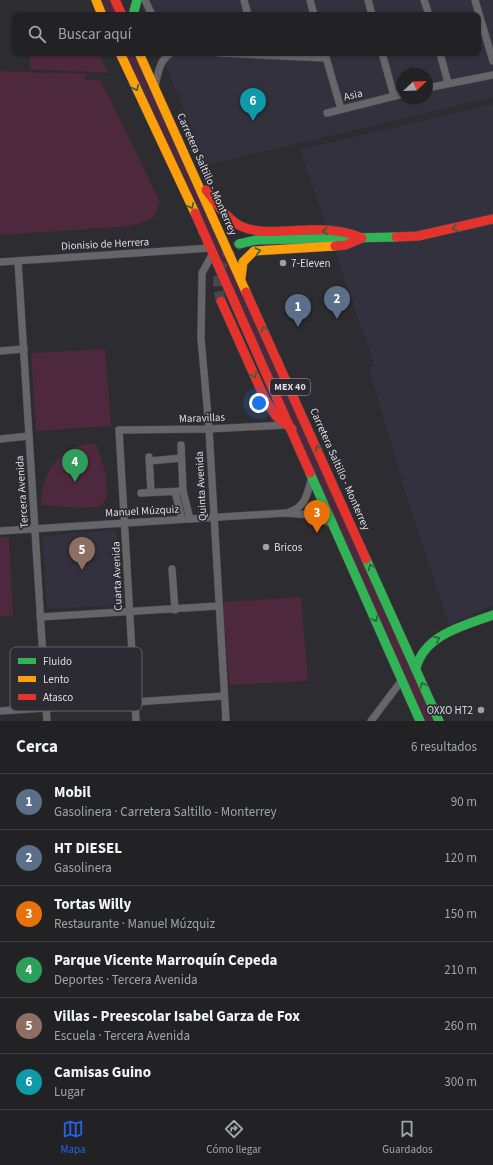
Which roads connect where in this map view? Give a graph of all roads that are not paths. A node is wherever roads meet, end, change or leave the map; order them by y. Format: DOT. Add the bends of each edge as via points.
graph roads {
  1 [pos="96,0"];
  2 [pos="115,0"];
  3 [pos="137,0"];
  4 [pos="145,0"];
  5 [pos="244,0"];
  6 [pos="310,0"];
  7 [pos="368,0"];
  8 [pos="424,0"];
  9 [pos="475,0"];
  10 [pos="101,12"];
  11 [pos="121,12"];
  12 [pos="134,12"];
  13 [pos="151,12"];
  14 [pos="247,12"];
  15 [pos="313,12"];
  16 [pos="371,12"];
  17 [pos="428,12"];
  18 [pos="479,12"];
  19 [pos="481,20"];
  20 [pos="121,56"];
  21 [pos="140,56"];
  22 [pos="166,56"];
  23 [pos="325,56"];
  24 [pos="383,56"];
  25 [pos="441,56"];
  26 [pos="493,61"];
  27 [pos="493,75"];
  28 [pos="448,83"];
  29 [pos="155,87"];
  30 [pos="433,87"];
  31 [pos="397,95"];
  32 [pos="394,96"];
  33 [pos="341,109"];
  34 [pos="327,113"];
  35 [pos="201,185"];
  36 [pos="493,219"];
  37 [pos="362,238"];
  38 [pos="239,244"];
  39 [pos="212,250"];
  40 [pos="18,261"];
  41 [pos="0,262"];
  42 [pos="242,280"];
  43 [pos="221,301"];
  44 [pos="24,349"];
  45 [pos="0,351"];
  46 [pos="288,427"];
  47 [pos="209,429"];
  48 [pos="119,430"];
  49 [pos="29,436"];
  50 [pos="0,439"];
  51 [pos="180,445"];
  52 [pos="181,458"];
  53 [pos="312,477"];
  54 [pos="151,491"];
  55 [pos="183,491"];
  56 [pos="175,492"];
  57 [pos="141,493"];
  58 [pos="285,513"];
  59 [pos="213,518"];
  60 [pos="182,519"];
  61 [pos="190,519"];
  62 [pos="126,523"];
  63 [pos="333,524"];
  64 [pos="36,528"];
  65 [pos="0,531"];
  66 [pos="172,569"];
  67 [pos="218,606"];
  68 [pos="175,610"];
  69 [pos="129,613"];
  70 [pos="493,615"];
  71 [pos="40,617"];
  72 [pos="42,647"];
  73 [pos="131,647"];
  74 [pos="416,668"];
  75 [pos="402,680"];
  76 [pos="224,696"];
  77 [pos="142,701"];
  78 [pos="10,710"];
  79 [pos="0,711"];
  80 [pos="46,711"];
  81 [pos="135,711"];
  82 [pos="47,721"];
  83 [pos="136,721"];
  84 [pos="226,721"];
  85 [pos="371,721"];
  86 [pos="420,721"];
  87 [pos="439,721"];
  1 -- 10 [label="main road"];
  2 -- 11 [label="main road"];
  3 -- 12 [label="main road"];
  4 -- 13 [label="street"];
  5 -- 14 [label="street"];
  6 -- 15 [label="street"];
  7 -- 16 [label="street"];
  8 -- 17 [label="street"];
  9 -- 18 [label="street"];
  19 -- 26 [label="street"];
  20 -- 39 [label="main road, MEX 40, one-way"];
  21 -- 29 [label="main road, Carretera Saltillo - Monterrey / MEX 40"];
  22 -- 29 [label="street" via="160,66"];
  23 -- 33 [label="street, Asia"];
  24 -- 32 [label="street"];
  25 -- 28 [label="street"];
  27 -- 28 [label="street"];
  28 -- 30 [label="street"];
  29 -- 35 [label="main road, Carretera Saltillo - Monterrey / MEX 40"];
  31 -- 32 [label="street, Asia"];
  32 -- 33 [label="street, Asia"];
  33 -- 34 [label="street"];
  37 -- 35 [label="main road, one-way" via="340,231 244,228 227,216"];
  35 -- 42 [label="main road, Carretera Saltillo - Monterrey / MEX 40"];
  36 -- 37 [label="main road, one-way" via="418,236"];
  37 -- 38 [label="main road" via="256,240"];
  42 -- 37 [label="main road, one-way" via="243,262 249,253 254,251 346,245"];
  39 -- 40 [label="street, Dionisio de Herrera"];
  39 -- 46 [label="main road, MEX 40"];
  39 -- 47 [label="street, Quinta Avenida" via="201,282 202,338"];
  40 -- 41 [label="street, Dionisio de Herrera"];
  40 -- 44 [label="street, Tercera Avenida"];
  74 -- 42 [label="main road, Carretera Saltillo - Monterrey / MEX 40, one-way"];
  43 -- 46 [label="main road, one-way" via="265,399 272,411"];
  44 -- 45 [label="street"];
  44 -- 49 [label="street, Tercera Avenida"];
  46 -- 47 [label="street, Maravillas"];
  46 -- 53 [label="main road, MEX 40"];
  47 -- 48 [label="street, Maravillas"];
  47 -- 59 [label="street, Quinta Avenida"];
  48 -- 62 [label="street, Cuarta Avenida"];
  49 -- 50 [label="street"];
  49 -- 64 [label="street, Tercera Avenida"];
  51 -- 52 [label="street"];
  52 -- 54 [label="street" via="150,459"];
  52 -- 55 [label="street"];
  53 -- 58 [label="street, Manuel Múzquiz" via="303,504 298,509"];
  53 -- 63 [label="main road, MEX 40"];
  54 -- 56 [label="street"];
  54 -- 57 [label="street"];
  55 -- 56 [label="street"];
  55 -- 61 [label="street"];
  56 -- 60 [label="street"];
  58 -- 59 [label="street, Manuel Múzquiz"];
  58 -- 63 [label="street, Manuel Múzquiz" via="312,515"];
  59 -- 61 [label="street, Manuel Múzquiz"];
  59 -- 67 [label="street, Quinta Avenida"];
  60 -- 61 [label="street, Manuel Múzquiz"];
  60 -- 62 [label="street, Manuel Múzquiz"];
  62 -- 64 [label="street, Manuel Múzquiz"];
  62 -- 69 [label="street, Cuarta Avenida"];
  63 -- 75 [label="main road, MEX 40, one-way"];
  64 -- 65 [label="street, Manuel Múzquiz"];
  64 -- 71 [label="street, Tercera Avenida"];
  66 -- 68 [label="street"];
  67 -- 68 [label="street"];
  67 -- 76 [label="street, Quinta Avenida"];
  68 -- 69 [label="street"];
  69 -- 71 [label="street"];
  69 -- 73 [label="street, Cuarta Avenida"];
  74 -- 70 [label="main road, one-way" via="419,655 426,645"];
  71 -- 72 [label="street, Tercera Avenida"];
  87 -- 74 [label="main road, Carretera Saltillo - Monterrey / MEX 40, one-way"];
  75 -- 85 [label="street"];
  75 -- 86 [label="main road, MEX 40"];
  76 -- 77 [label="street"];
  76 -- 84 [label="street, Quinta Avenida"];
  78 -- 79 [label="street"];
  80 -- 82 [label="street, Tercera Avenida"];
  81 -- 83 [label="street, Cuarta Avenida"];
}
